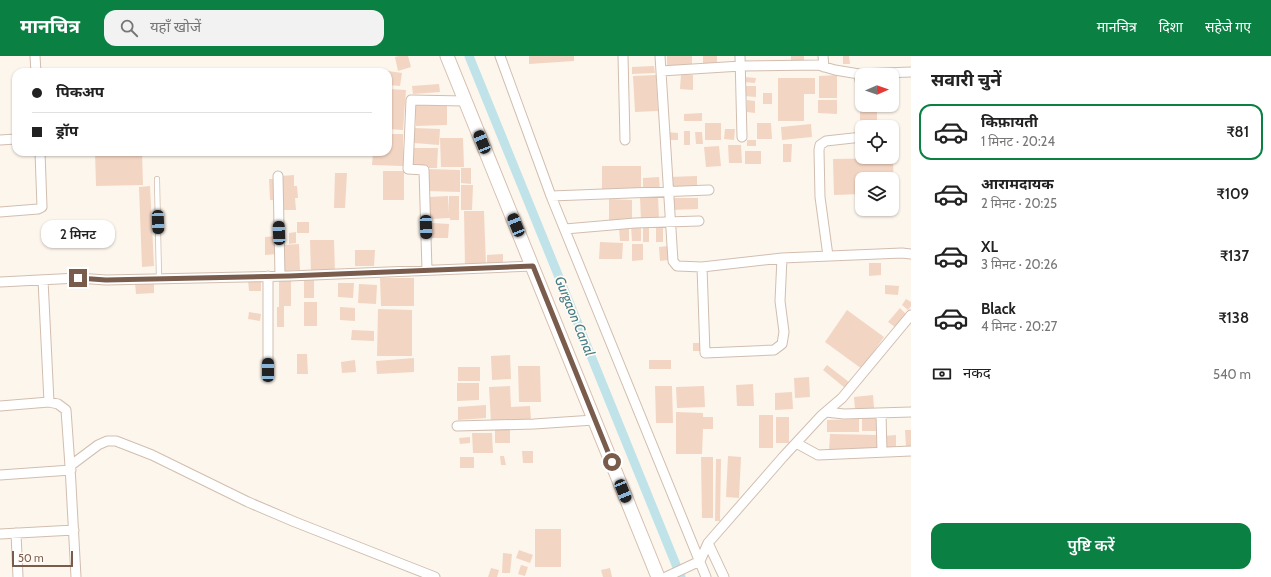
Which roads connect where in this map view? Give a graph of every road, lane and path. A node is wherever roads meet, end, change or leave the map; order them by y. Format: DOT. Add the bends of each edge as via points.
graph roads {
  1 [pos="35,56"];
  2 [pos="447,56"];
  3 [pos="500,56"];
  4 [pos="623,56"];
  5 [pos="660,56"];
  6 [pos="740,56"];
  7 [pos="823,56"];
  8 [pos="741,66"];
  9 [pos="824,67"];
  10 [pos="36,68"];
  11 [pos="661,71"];
  12 [pos="899,72"];
  13 [pos="911,72"];
  14 [pos="855,73"];
  15 [pos="465,101"];
  16 [pos="742,136"];
  17 [pos="855,138"];
  18 [pos="12,139"];
  19 [pos="0,140"];
  20 [pos="625,140"];
  21 [pos="40,156"];
  22 [pos="278,176"];
  23 [pos="157,180"];
  24 [pos="709,190"];
  25 [pos="669,192"];
  26 [pos="551,196"];
  27 [pos="0,212"];
  28 [pos="670,221"];
  29 [pos="699,221"];
  30 [pos="565,230"];
  31 [pos="911,254"];
  32 [pos="828,256"];
  33 [pos="782,258"];
  34 [pos="533,266"];
  35 [pos="702,267"];
  36 [pos="427,270"];
  37 [pos="268,276"];
  38 [pos="280,276"];
  39 [pos="160,279"];
  40 [pos="43,280"];
  41 [pos="0,282"];
  42 [pos="911,315"];
  43 [pos="268,370"];
  44 [pos="49,402"];
  45 [pos="0,406"];
  46 [pos="826,412"];
  47 [pos="911,412"];
  48 [pos="881,413"];
  49 [pos="594,420"];
  50 [pos="457,426"];
  51 [pos="796,443"];
  52 [pos="911,451"];
  53 [pos="882,452"];
  54 [pos="71,468"];
  55 [pos="0,475"];
  56 [pos="74,530"];
  57 [pos="16,532"];
  58 [pos="0,534"];
  59 [pos="708,543"];
  60 [pos="700,561"];
  61 [pos="670,575"];
  62 [pos="18,577"];
  63 [pos="76,577"];
  64 [pos="435,577"];
  65 [pos="658,577"];
  66 [pos="706,577"];
  67 [pos="724,577"];
  1 -- 10 [label="street"];
  2 -- 15 [label="street"];
  3 -- 26 [label="street"];
  4 -- 20 [label="street"];
  5 -- 11 [label="street"];
  6 -- 8 [label="street"];
  7 -- 9 [label="street"];
  8 -- 9 [label="street"];
  8 -- 11 [label="street"];
  8 -- 16 [label="street"];
  9 -- 14 [label="street"];
  11 -- 25 [label="street"];
  12 -- 13 [label="street"];
  15 -- 34 [label="street"];
  15 -- 36 [label="street" via="411,100 408,169 424,170"];
  17 -- 32 [label="street" via="826,141 820,145 820,197"];
  18 -- 19 [label="street"];
  21 -- 27 [label="street" via="42,207"];
  22 -- 38 [label="street"];
  23 -- 39 [label="lane"];
  24 -- 25 [label="street"];
  25 -- 26 [label="street"];
  25 -- 28 [label="street"];
  26 -- 30 [label="street"];
  28 -- 29 [label="street"];
  28 -- 30 [label="street"];
  28 -- 35 [label="street" via="673,261 677,266"];
  30 -- 60 [label="street"];
  31 -- 32 [label="street"];
  32 -- 33 [label="street"];
  33 -- 35 [label="street"];
  33 -- 35 [label="street" via="780,301 784,332 782,344 774,350 705,353"];
  34 -- 36 [label="street"];
  34 -- 49 [label="street"];
  36 -- 38 [label="street"];
  37 -- 38 [label="street"];
  37 -- 39 [label="street"];
  37 -- 43 [label="street"];
  39 -- 40 [label="street"];
  40 -- 41 [label="street"];
  40 -- 44 [label="street"];
  42 -- 46 [label="street" via="842,398"];
  44 -- 45 [label="street"];
  44 -- 54 [label="street" via="58,404 66,410"];
  46 -- 48 [label="street"];
  46 -- 51 [label="street"];
  47 -- 48 [label="street"];
  48 -- 53 [label="street"];
  49 -- 50 [label="street"];
  49 -- 65 [label="street"];
  51 -- 53 [label="street" via="818,455"];
  51 -- 59 [label="street"];
  52 -- 53 [label="street"];
  54 -- 55 [label="street"];
  54 -- 56 [label="street"];
  54 -- 64 [label="street" via="98,445 116,441 152,455 248,502"];
  56 -- 57 [label="street"];
  56 -- 63 [label="street"];
  57 -- 58 [label="street"];
  57 -- 62 [label="street"];
  59 -- 60 [label="street"];
  59 -- 67 [label="street"];
  60 -- 61 [label="street"];
  60 -- 66 [label="street"];
}
